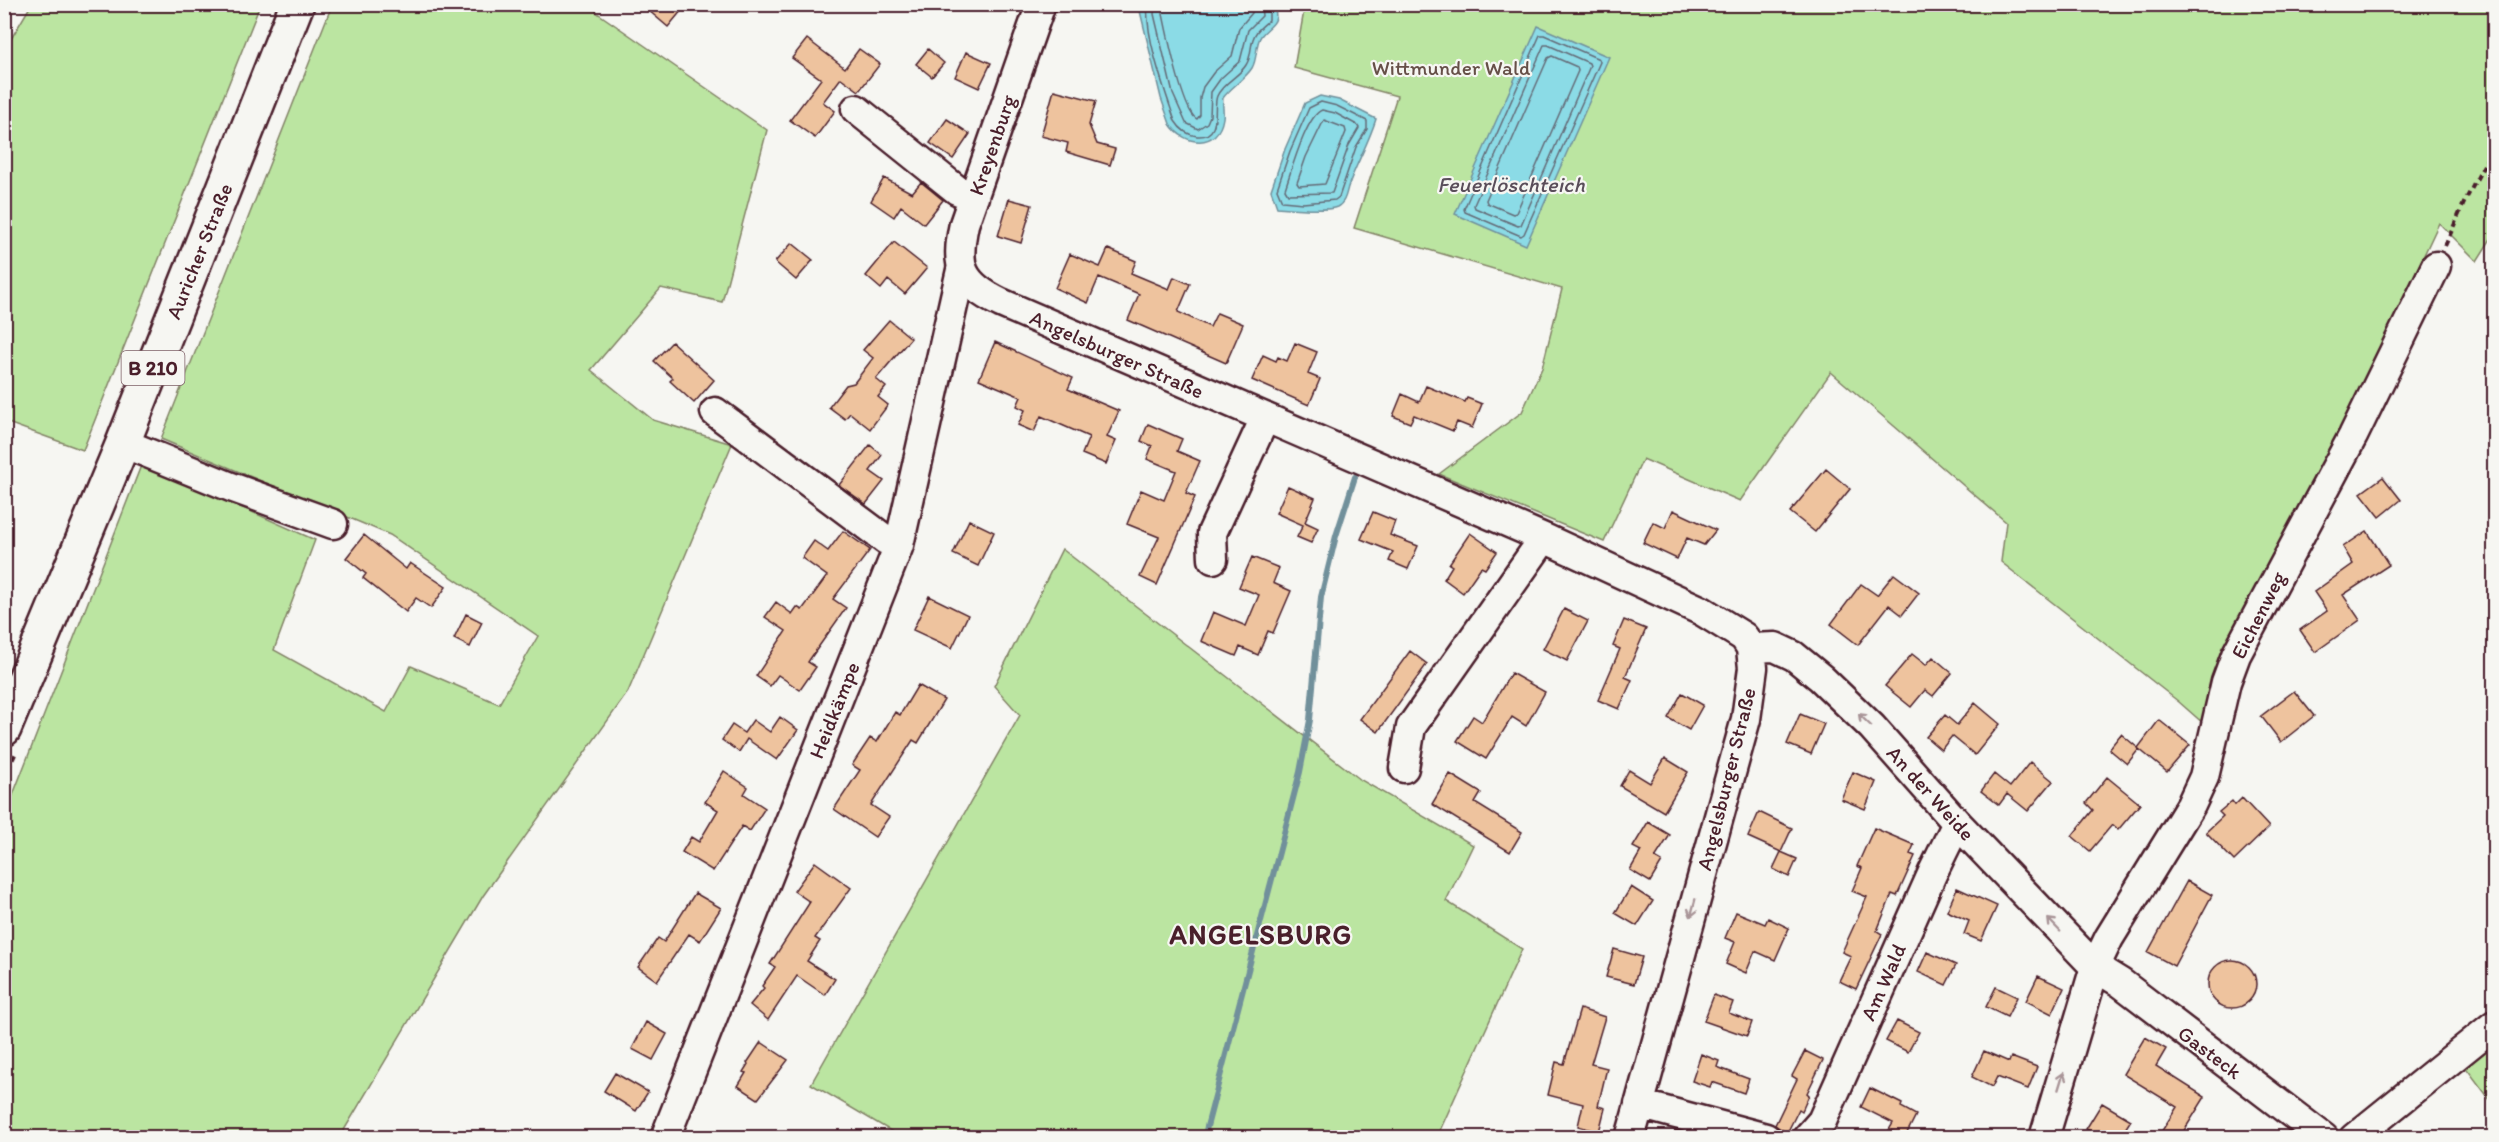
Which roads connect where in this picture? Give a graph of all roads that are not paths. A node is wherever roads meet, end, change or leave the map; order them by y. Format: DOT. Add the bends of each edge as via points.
graph roads {
  1 [pos="297,4"];
  2 [pos="1041,4"];
  3 [pos="856,109"];
  4 [pos="974,197"];
  5 [pos="2436,266"];
  6 [pos="966,277"];
  7 [pos="715,412"];
  8 [pos="1265,418"];
  9 [pos="123,442"];
  10 [pos="333,524"];
  11 [pos="1544,538"];
  12 [pos="898,545"];
  13 [pos="1213,559"];
  14 [pos="1751,648"];
  15 [pos="4,729"];
  16 [pos="1404,768"];
  17 [pos="1957,823"];
  18 [pos="2095,967"];
  19 [pos="2494,1025"];
  20 [pos="1639,1104"];
  21 [pos="665,1137"];
  22 [pos="1630,1137"];
  23 [pos="1766,1137"];
  24 [pos="1807,1137"];
  25 [pos="2044,1137"];
  26 [pos="2324,1137"];
  27 [pos="2354,1137"];
  1 -- 9 [label="main road, Auricher Straße / B 210"];
  2 -- 4 [label="street, Kreyenburg"];
  3 -- 4 [label="street" via="957,190"];
  4 -- 6 [label="street, Kreyenburg" via="958,249"];
  5 -- 18 [label="street, Eichenweg" via="2354,435 2236,655 2204,777 2195,796"];
  6 -- 8 [label="street, Angelsburger Straße" via="993,299"];
  6 -- 12 [label="street, Heidkämpe"];
  7 -- 12 [label="street" via="886,540"];
  8 -- 11 [label="street, Angelsburger Straße"];
  8 -- 13 [label="street" via="1212,533"];
  9 -- 10 [label="street"];
  9 -- 15 [label="main road, Auricher Straße / B 210"];
  11 -- 14 [label="street, Angelsburger Straße" via="1701,611 1744,637"];
  11 -- 16 [label="street" via="1411,727"];
  12 -- 21 [label="street, Heidkämpe"];
  17 -- 14 [label="street, An der Weide, one-way" via="1872,727 1821,678 1794,656 1775,647"];
  14 -- 20 [label="street, Angelsburger Straße, one-way" via="1754,668 1746,719"];
  18 -- 17 [label="street, An der Weide, one-way"];
  17 -- 24 [label="street, Am Wald" via="1821,1121"];
  25 -- 18 [label="street, Eichenweg, one-way"];
  18 -- 26 [label="street, Gasteck"];
  19 -- 27 [label="street"];
  20 -- 22 [label="street, Angelsburger Straße"];
  20 -- 23 [label="street"];
}
